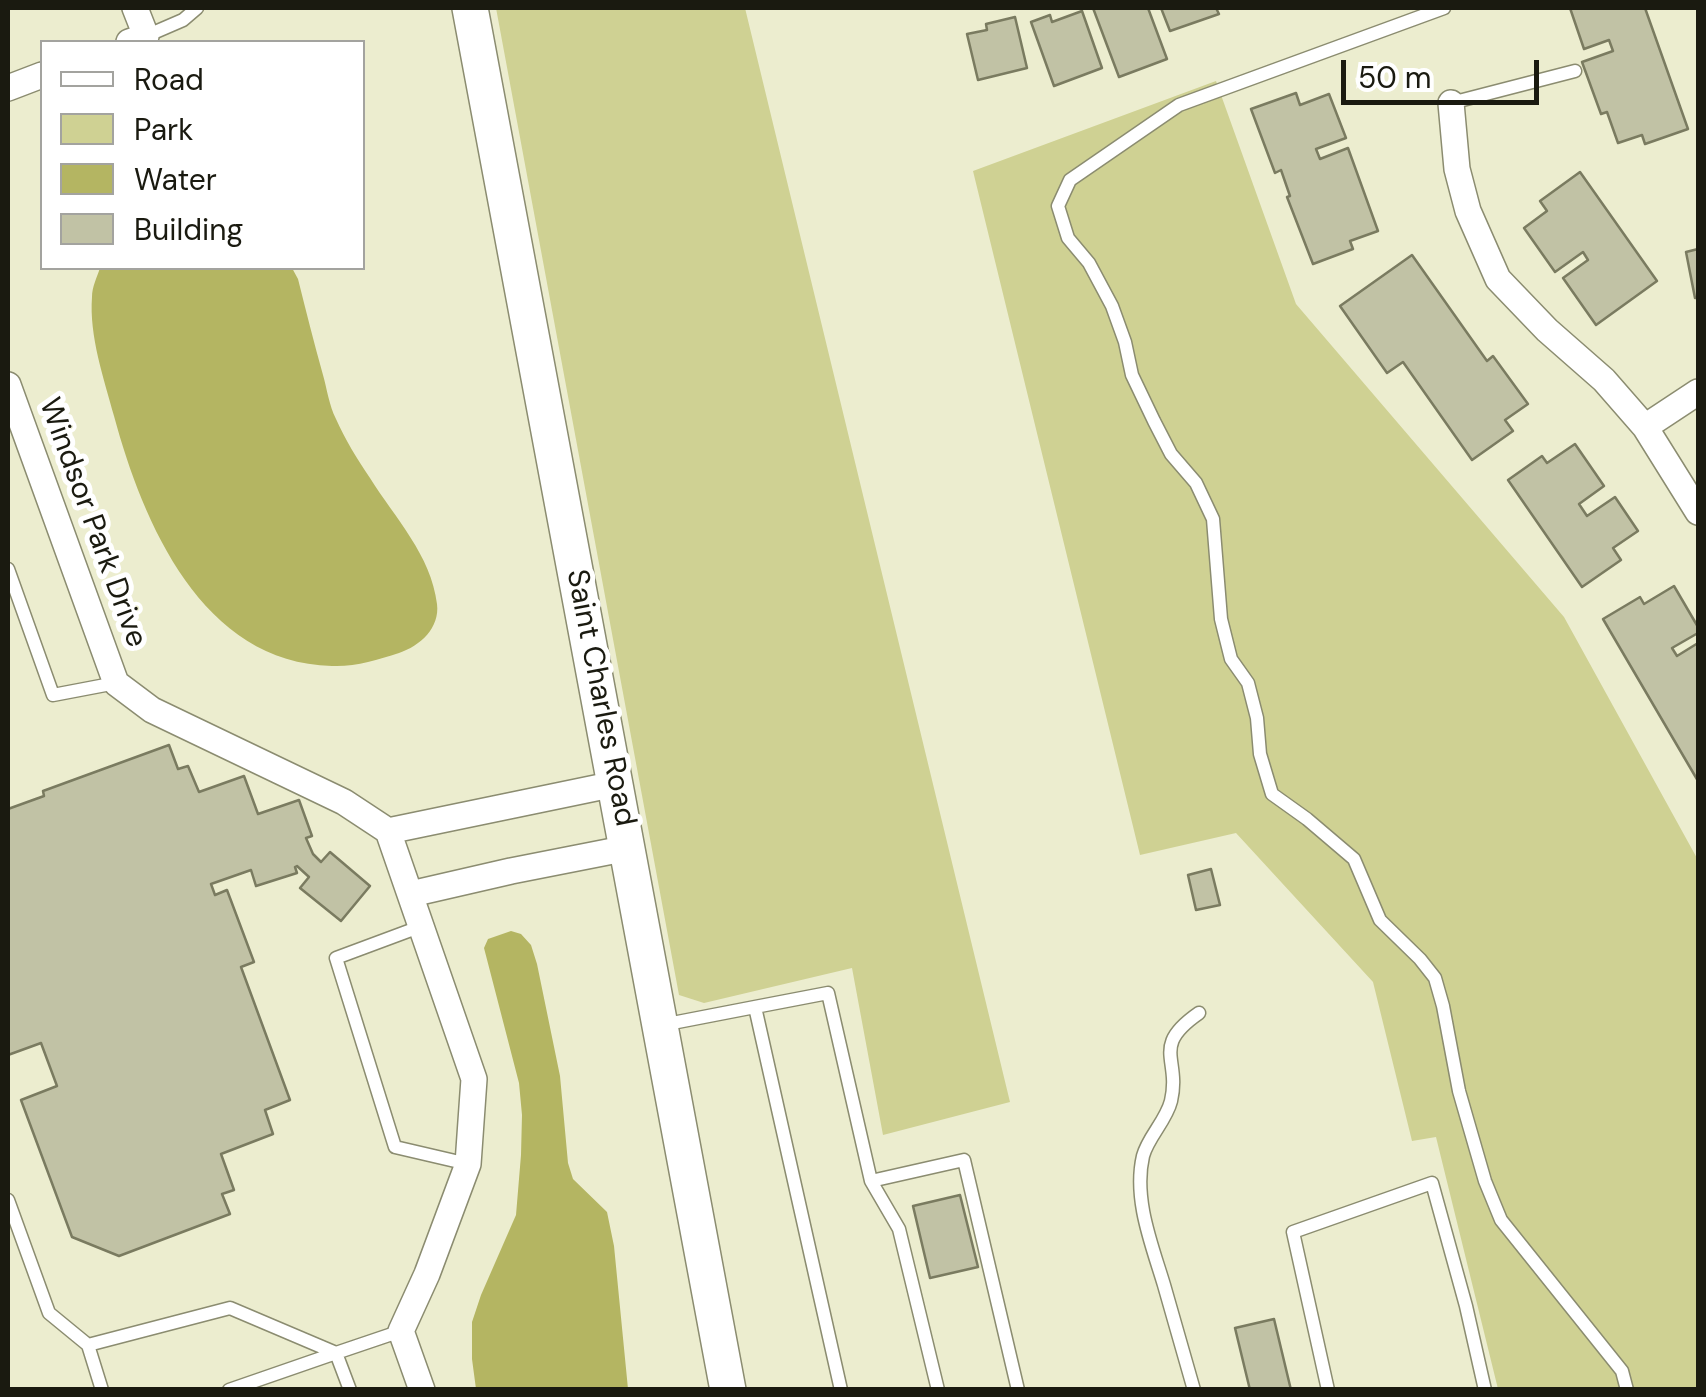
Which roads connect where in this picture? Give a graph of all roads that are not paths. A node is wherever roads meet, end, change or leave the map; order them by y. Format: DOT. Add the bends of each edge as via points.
graph roads {
  1 [pos="135,8"];
  2 [pos="198,8"];
  3 [pos="470,8"];
  4 [pos="1444,8"];
  5 [pos="137,39"];
  6 [pos="1575,70"];
  7 [pos="40,76"];
  8 [pos="8,88"];
  9 [pos="1451,103"];
  10 [pos="8,385"];
  11 [pos="1698,392"];
  12 [pos="1645,427"];
  13 [pos="1698,512"];
  14 [pos="8,569"];
  15 [pos="116,683"];
  16 [pos="616,784"];
  17 [pos="388,832"];
  18 [pos="628,848"];
  19 [pos="411,894"];
  20 [pos="422,926"];
  21 [pos="755,1007"];
  22 [pos="1199,1013"];
  23 [pos="660,1025"];
  24 [pos="468,1164"];
  25 [pos="871,1181"];
  26 [pos="8,1200"];
  27 [pos="401,1331"];
  28 [pos="88,1346"];
  29 [pos="336,1353"];
  30 [pos="102,1390"];
  31 [pos="229,1390"];
  32 [pos="350,1390"];
  33 [pos="422,1390"];
  34 [pos="728,1390"];
  35 [pos="841,1390"];
  36 [pos="938,1390"];
  37 [pos="1018,1390"];
  38 [pos="1194,1390"];
  39 [pos="1328,1390"];
  40 [pos="1485,1390"];
  41 [pos="1627,1390"];
  1 -- 5 [label="street"];
  2 -- 5 [label="lane"];
  3 -- 16 [label="street, Saint Charles Road"];
  4 -- 41 [label="lane" via="1178,105 1070,180 1058,206 1068,238 1112,306 1132,376 1154,421 1212,520 1221,619 1230,659 1248,683 1272,794 1354,860 1380,920 1434,978 1484,1181 1501,1220 1622,1371"];
  6 -- 9 [label="lane"];
  7 -- 8 [label="street"];
  9 -- 12 [label="street" via="1468,212 1498,278"];
  10 -- 15 [label="street, Windsor Park Drive"];
  11 -- 12 [label="street"];
  12 -- 13 [label="street"];
  14 -- 15 [label="lane" via="53,695"];
  15 -- 17 [label="street, Windsor Park Drive" via="152,710 344,802"];
  16 -- 17 [label="street"];
  16 -- 18 [label="street, Saint Charles Road"];
  17 -- 19 [label="street"];
  18 -- 19 [label="street"];
  18 -- 23 [label="street, Saint Charles Road"];
  19 -- 20 [label="street"];
  20 -- 24 [label="street" via="474,1079"];
  20 -- 24 [label="lane" via="336,958 395,1147"];
  21 -- 23 [label="lane"];
  21 -- 25 [label="lane" via="828,993"];
  21 -- 35 [label="lane"];
  22 -- 38 [label="lane" via="1168,1048 1170,1104 1144,1154 1142,1176 1144,1216"];
  23 -- 34 [label="street, Saint Charles Road"];
  24 -- 27 [label="street"];
  25 -- 36 [label="lane" via="899,1228"];
  25 -- 37 [label="lane" via="964,1160"];
  26 -- 28 [label="lane" via="49,1313"];
  27 -- 29 [label="lane"];
  27 -- 33 [label="street"];
  28 -- 29 [label="lane" via="230,1308"];
  28 -- 30 [label="lane"];
  29 -- 31 [label="lane"];
  29 -- 32 [label="lane"];
  39 -- 40 [label="lane" via="1294,1232 1432,1183"];
}
